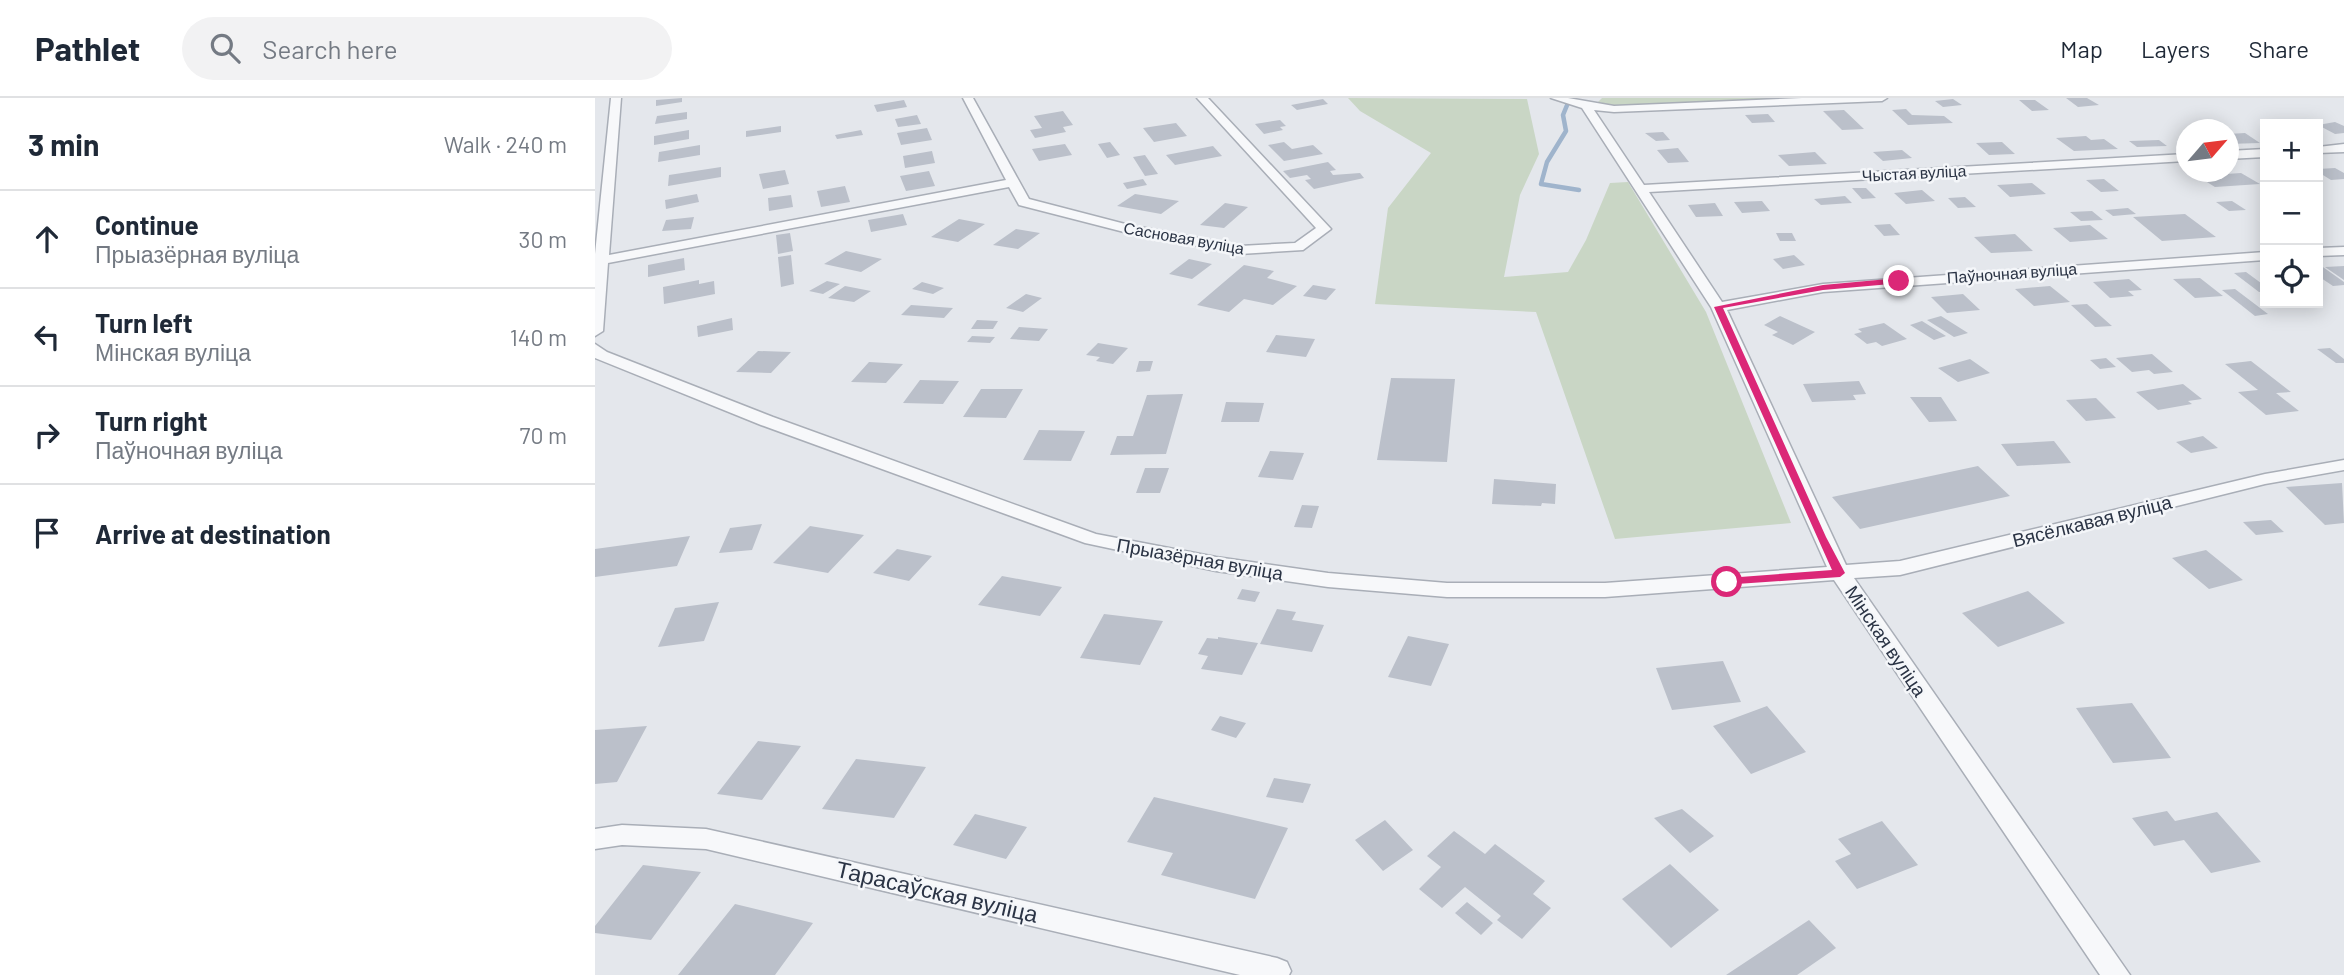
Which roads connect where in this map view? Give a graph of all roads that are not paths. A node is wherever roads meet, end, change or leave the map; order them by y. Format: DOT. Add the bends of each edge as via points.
graph roads {
  1 [pos="616,98"];
  2 [pos="968,98"];
  3 [pos="1202,98"];
  4 [pos="1556,98"];
  5 [pos="1882,98"];
  6 [pos="1586,106"];
  7 [pos="2344,148"];
  8 [pos="2323,149"];
  9 [pos="2260,153"];
  10 [pos="2239,154"];
  11 [pos="2176,158"];
  12 [pos="1014,182"];
  13 [pos="1641,189"];
  14 [pos="2344,251"];
  15 [pos="2323,252"];
  16 [pos="2260,256"];
  17 [pos="602,260"];
  18 [pos="1718,307"];
  19 [pos="595,331"];
  20 [pos="595,349"];
  21 [pos="2344,465"];
  22 [pos="1840,573"];
  23 [pos="595,839"];
  24 [pos="1277,971"];
  25 [pos="2116,975"];
  1 -- 17 [label="street"];
  2 -- 12 [label="street, Сасновая вуліца"];
  3 -- 12 [label="street, Сасновая вуліца" via="1324,229 1298,247 1240,250 1062,214 1024,202"];
  4 -- 6 [label="street"];
  5 -- 6 [label="street" via="1667,108"];
  6 -- 13 [label="street, Мінская вуліца"];
  7 -- 8 [label="street"];
  9 -- 10 [label="street"];
  11 -- 13 [label="street, Чыстая вуліца"];
  12 -- 17 [label="street"];
  13 -- 18 [label="street, Мінская вуліца"];
  14 -- 15 [label="street"];
  16 -- 18 [label="street, Паўночная вуліца" via="1823,288"];
  17 -- 19 [label="street"];
  18 -- 22 [label="street, Мінская вуліца"];
  20 -- 22 [label="street, Прыазёрная вуліца" via="767,421 1039,521 1092,539 1216,564 1447,590 1605,590"];
  21 -- 22 [label="street, Вясёлкавая вуліца" via="2265,479 1912,566"];
  22 -- 25 [label="street, Мінская вуліца"];
  23 -- 24 [label="street, Тарасаўская вуліца" via="622,835 706,839"];
}
